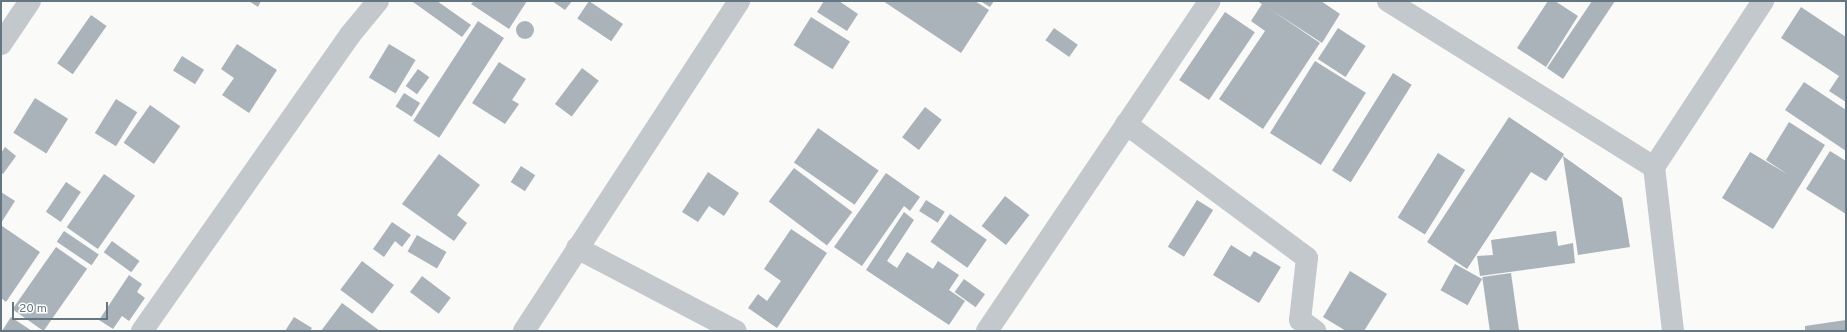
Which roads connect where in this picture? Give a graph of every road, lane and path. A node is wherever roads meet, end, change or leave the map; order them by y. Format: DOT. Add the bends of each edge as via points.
graph roads {
  1 [pos="30,1"];
  2 [pos="378,1"];
  3 [pos="739,1"];
  4 [pos="1210,1"];
  5 [pos="1388,1"];
  6 [pos="1763,1"];
  7 [pos="1,44"];
  8 [pos="1126,124"];
  9 [pos="1654,167"];
  10 [pos="577,248"];
  11 [pos="142,331"];
  12 [pos="524,331"];
  13 [pos="736,331"];
  14 [pos="987,331"];
  15 [pos="1315,331"];
  16 [pos="1673,331"];
  1 -- 7 [label="street"];
  2 -- 11 [label="street" via="350,35"];
  3 -- 10 [label="street"];
  4 -- 8 [label="street"];
  5 -- 9 [label="street"];
  6 -- 9 [label="street"];
  8 -- 14 [label="street"];
  8 -- 15 [label="street" via="1307,258 1300,320"];
  9 -- 16 [label="street"];
  10 -- 12 [label="street"];
  10 -- 13 [label="street"];
}
